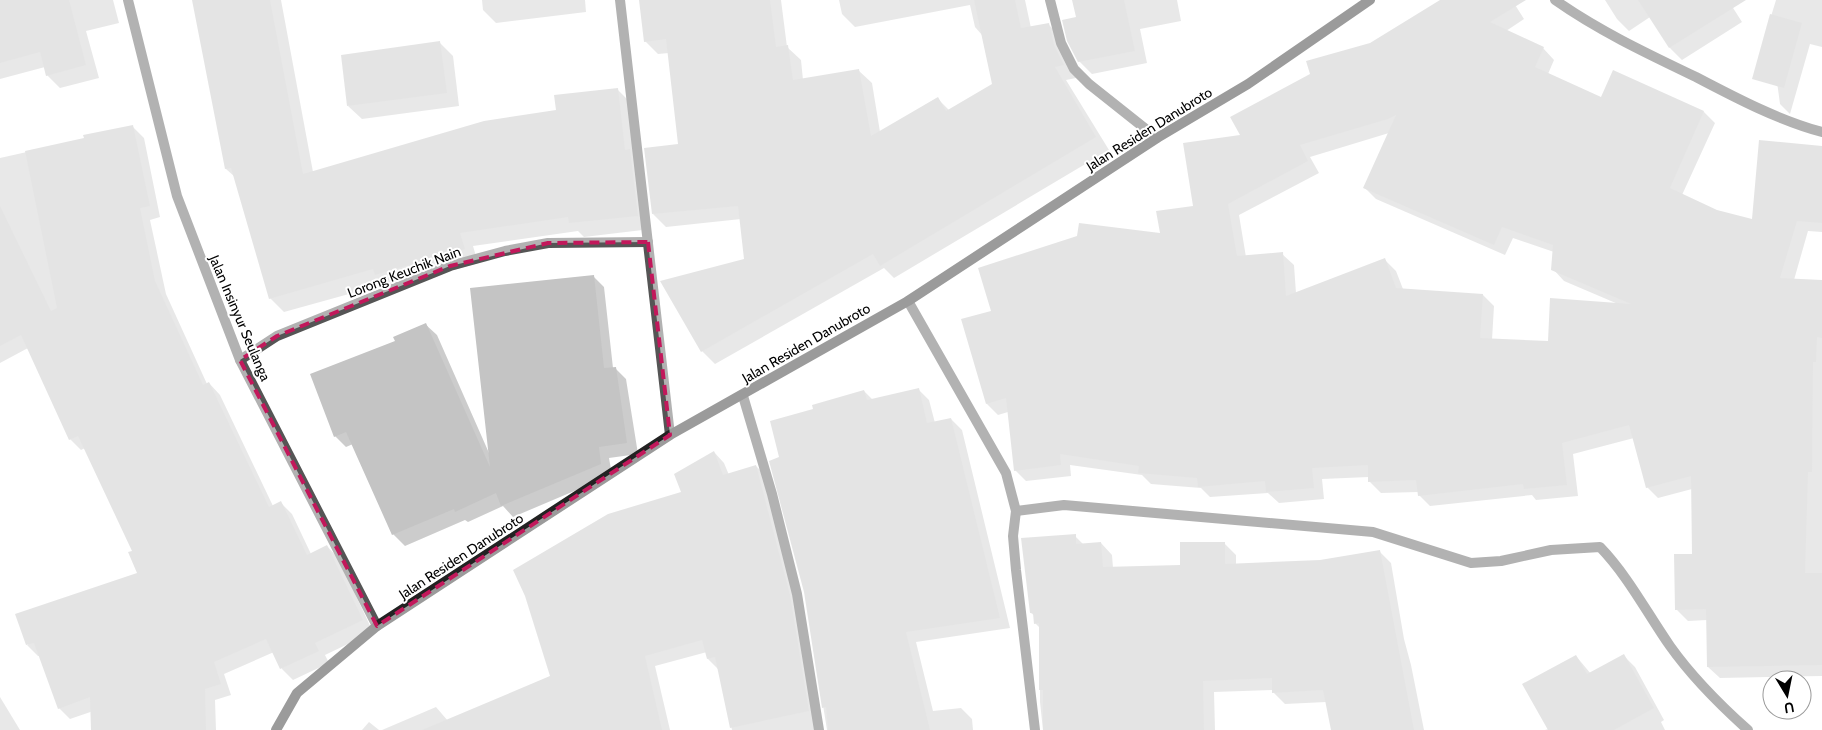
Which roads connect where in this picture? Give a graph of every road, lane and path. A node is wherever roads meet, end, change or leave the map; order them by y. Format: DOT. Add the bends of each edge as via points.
graph roads {
  1 [pos="128,0"];
  2 [pos="620,0"];
  3 [pos="1050,0"];
  4 [pos="1370,0"];
  5 [pos="1555,0"];
  6 [pos="1822,132"];
  7 [pos="1157,138"];
  8 [pos="648,242"];
  9 [pos="908,301"];
  10 [pos="240,360"];
  11 [pos="743,396"];
  12 [pos="670,435"];
  13 [pos="1016,511"];
  14 [pos="377,626"];
  15 [pos="276,730"];
  16 [pos="819,730"];
  17 [pos="1034,730"];
  18 [pos="1748,730"];
  1 -- 10 [label="street, Jalan Insinyur Seulanga" via="177,196"];
  2 -- 8 [label="street"];
  3 -- 7 [label="street" via="1061,43 1074,69"];
  4 -- 7 [label="street, Jalan Residen Danubroto" via="1248,84"];
  5 -- 6 [label="street" via="1618,39 1750,105"];
  7 -- 9 [label="street, Jalan Residen Danubroto"];
  8 -- 10 [label="street, Lorong Keuchik Nain" via="548,242 450,266 277,336"];
  8 -- 12 [label="street"];
  9 -- 11 [label="street, Jalan Residen Danubroto"];
  9 -- 13 [label="street" via="1006,473"];
  10 -- 14 [label="street, Jalan Insinyur Seulanga"];
  11 -- 12 [label="street, Jalan Residen Danubroto"];
  11 -- 16 [label="street" via="797,594"];
  12 -- 14 [label="street, Jalan Residen Danubroto"];
  13 -- 17 [label="street" via="1013,536"];
  13 -- 18 [label="street" via="1064,505 1373,532 1471,563 1500,561 1551,550 1600,547 1671,648"];
  14 -- 15 [label="street, Jalan Residen Danubroto" via="297,693"];
}
